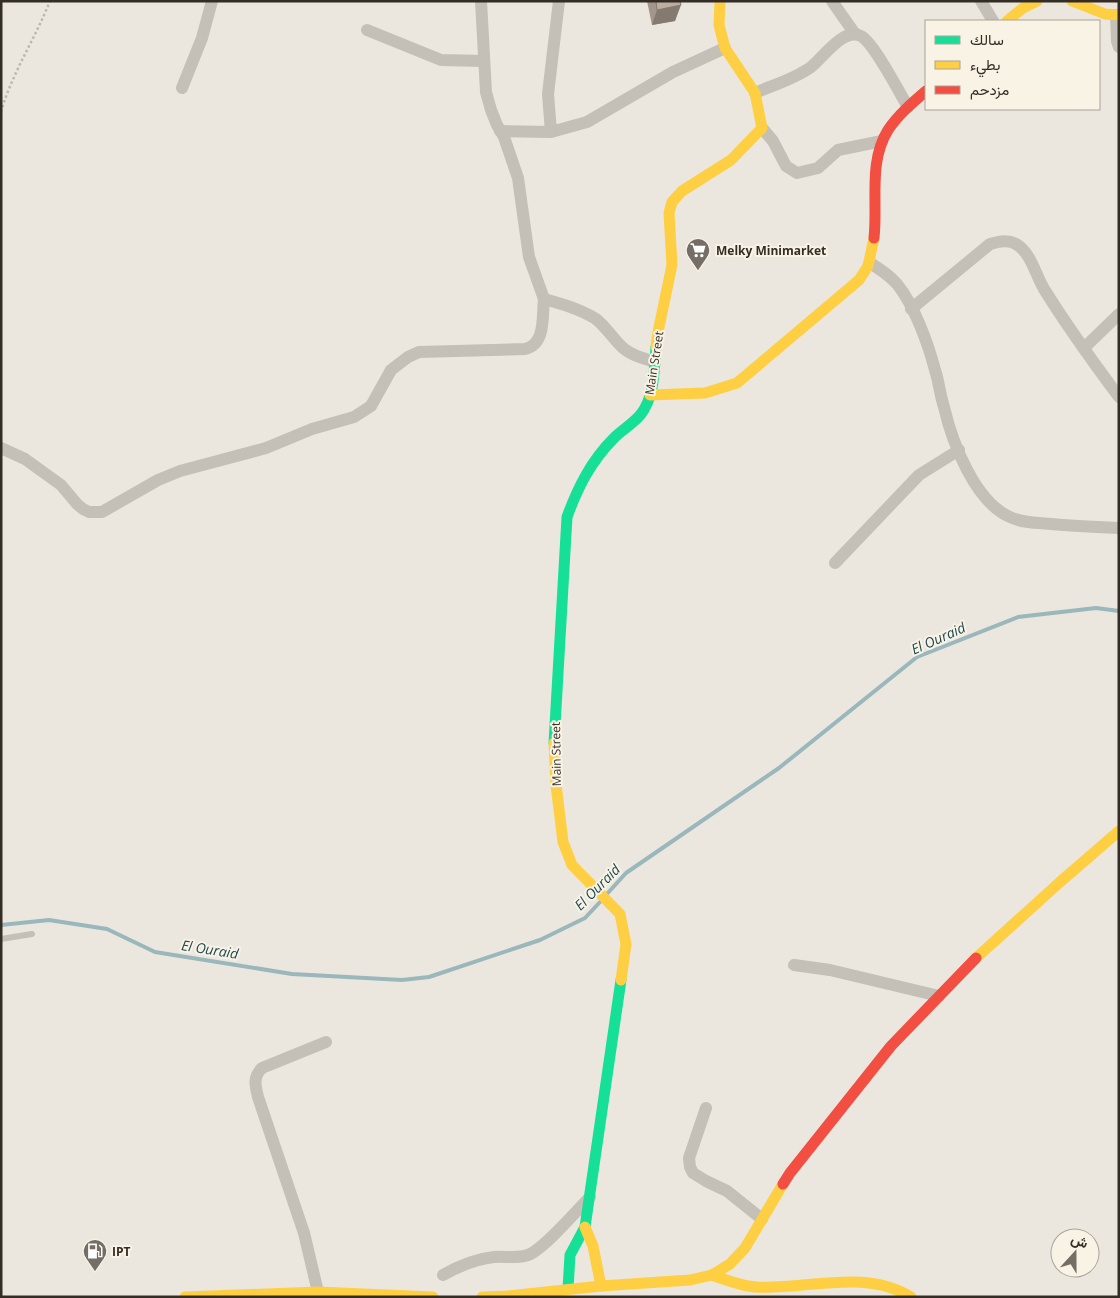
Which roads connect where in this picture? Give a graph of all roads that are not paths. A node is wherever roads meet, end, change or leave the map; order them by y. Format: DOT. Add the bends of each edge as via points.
graph roads {
  1 [pos="212,1"];
  2 [pos="481,1"];
  3 [pos="720,1"];
  4 [pos="832,1"];
  5 [pos="981,1"];
  6 [pos="1037,1"];
  7 [pos="1072,1"];
  8 [pos="560,2"];
  9 [pos="1118,15"];
  10 [pos="992,20"];
  11 [pos="1008,20"];
  12 [pos="367,30"];
  13 [pos="855,34"];
  14 [pos="1119,47"];
  15 [pos="725,48"];
  16 [pos="484,61"];
  17 [pos="182,88"];
  18 [pos="925,92"];
  19 [pos="755,93"];
  20 [pos="908,107"];
  21 [pos="762,128"];
  22 [pos="500,131"];
  23 [pos="551,132"];
  24 [pos="882,141"];
  25 [pos="870,263"];
  26 [pos="544,299"];
  27 [pos="911,309"];
  28 [pos="1119,314"];
  29 [pos="1084,348"];
  30 [pos="655,362"];
  31 [pos="650,395"];
  32 [pos="1119,397"];
  33 [pos="1,448"];
  34 [pos="959,450"];
  35 [pos="1119,528"];
  36 [pos="835,563"];
  37 [pos="1119,831"];
  38 [pos="32,934"];
  39 [pos="1,939"];
  40 [pos="794,965"];
  41 [pos="939,996"];
  42 [pos="326,1042"];
  43 [pos="706,1108"];
  44 [pos="590,1197"];
  45 [pos="762,1219"];
  46 [pos="585,1227"];
  47 [pos="570,1255"];
  48 [pos="443,1275"];
  49 [pos="712,1275"];
  50 [pos="601,1286"];
  51 [pos="568,1289"];
  52 [pos="318,1292"];
  53 [pos="549,1292"];
  54 [pos="776,1292"];
  55 [pos="185,1297"];
  56 [pos="433,1297"];
  57 [pos="482,1297"];
  58 [pos="912,1297"];
  1 -- 17 [label="street" via="202,38"];
  2 -- 16 [label="street"];
  3 -- 15 [label="street" via="718,25"];
  4 -- 13 [label="street"];
  5 -- 10 [label="street"];
  6 -- 11 [label="street"];
  7 -- 9 [label="street" via="1099,12"];
  8 -- 23 [label="street" via="548,94"];
  9 -- 14 [label="street"];
  12 -- 16 [label="street" via="441,60"];
  13 -- 19 [label="street" via="836,43 811,67"];
  13 -- 20 [label="street" via="864,38 874,50"];
  15 -- 19 [label="street"];
  15 -- 23 [label="street" via="673,72 587,122"];
  16 -- 22 [label="street" via="486,92"];
  18 -- 20 [label="street"];
  19 -- 21 [label="street"];
  20 -- 24 [label="street" via="890,126"];
  21 -- 24 [label="street" via="773,140 786,166 797,173 818,168 838,150"];
  21 -- 30 [label="street, Main Street" via="731,160 672,202 669,213 672,266"];
  22 -- 23 [label="street"];
  22 -- 26 [label="street" via="518,178 529,257"];
  24 -- 25 [label="street" via="877,166"];
  25 -- 27 [label="street" via="896,283"];
  25 -- 31 [label="street" via="854,285 737,383 706,393"];
  26 -- 30 [label="street" via="595,319 621,346 636,356"];
  26 -- 33 [label="street" via="541,333 532,348 419,352 391,370 371,406 354,417 312,429 266,448 180,471 102,512 83,509 61,485 26,460"];
  27 -- 29 [label="street" via="990,244 1009,241 1019,246 1027,256 1043,288"];
  27 -- 34 [label="street" via="935,370"];
  28 -- 29 [label="street"];
  29 -- 32 [label="street"];
  30 -- 31 [label="street, Main Street"];
  31 -- 44 [label="street, Main Street" via="641,414 606,446 593,464 578,488 567,517 554,739 557,800 569,859 620,914 624,929 624,960 614,1039"];
  34 -- 35 [label="street" via="976,485 996,510 1012,518 1037,523"];
  34 -- 36 [label="street" via="919,475"];
  37 -- 41 [label="street" via="1005,931"];
  38 -- 39 [label="lane"];
  40 -- 41 [label="street" via="830,970"];
  41 -- 45 [label="street" via="891,1046 859,1086 790,1173"];
  42 -- 52 [label="street" via="262,1068 254,1081 304,1233"];
  43 -- 45 [label="street" via="689,1158 693,1173 727,1191"];
  44 -- 46 [label="street"];
  44 -- 48 [label="street" via="533,1253 467,1262"];
  45 -- 49 [label="street" via="745,1248 730,1264"];
  46 -- 47 [label="street"];
  46 -- 50 [label="street" via="593,1246"];
  47 -- 51 [label="street"];
  47 -- 53 [label="street"];
  49 -- 50 [label="street" via="690,1280"];
  49 -- 54 [label="street"];
  50 -- 51 [label="street"];
  51 -- 53 [label="street"];
  52 -- 55 [label="street"];
  52 -- 56 [label="street"];
  53 -- 57 [label="street"];
  54 -- 58 [label="street" via="809,1284 864,1284 896,1287"];
}
